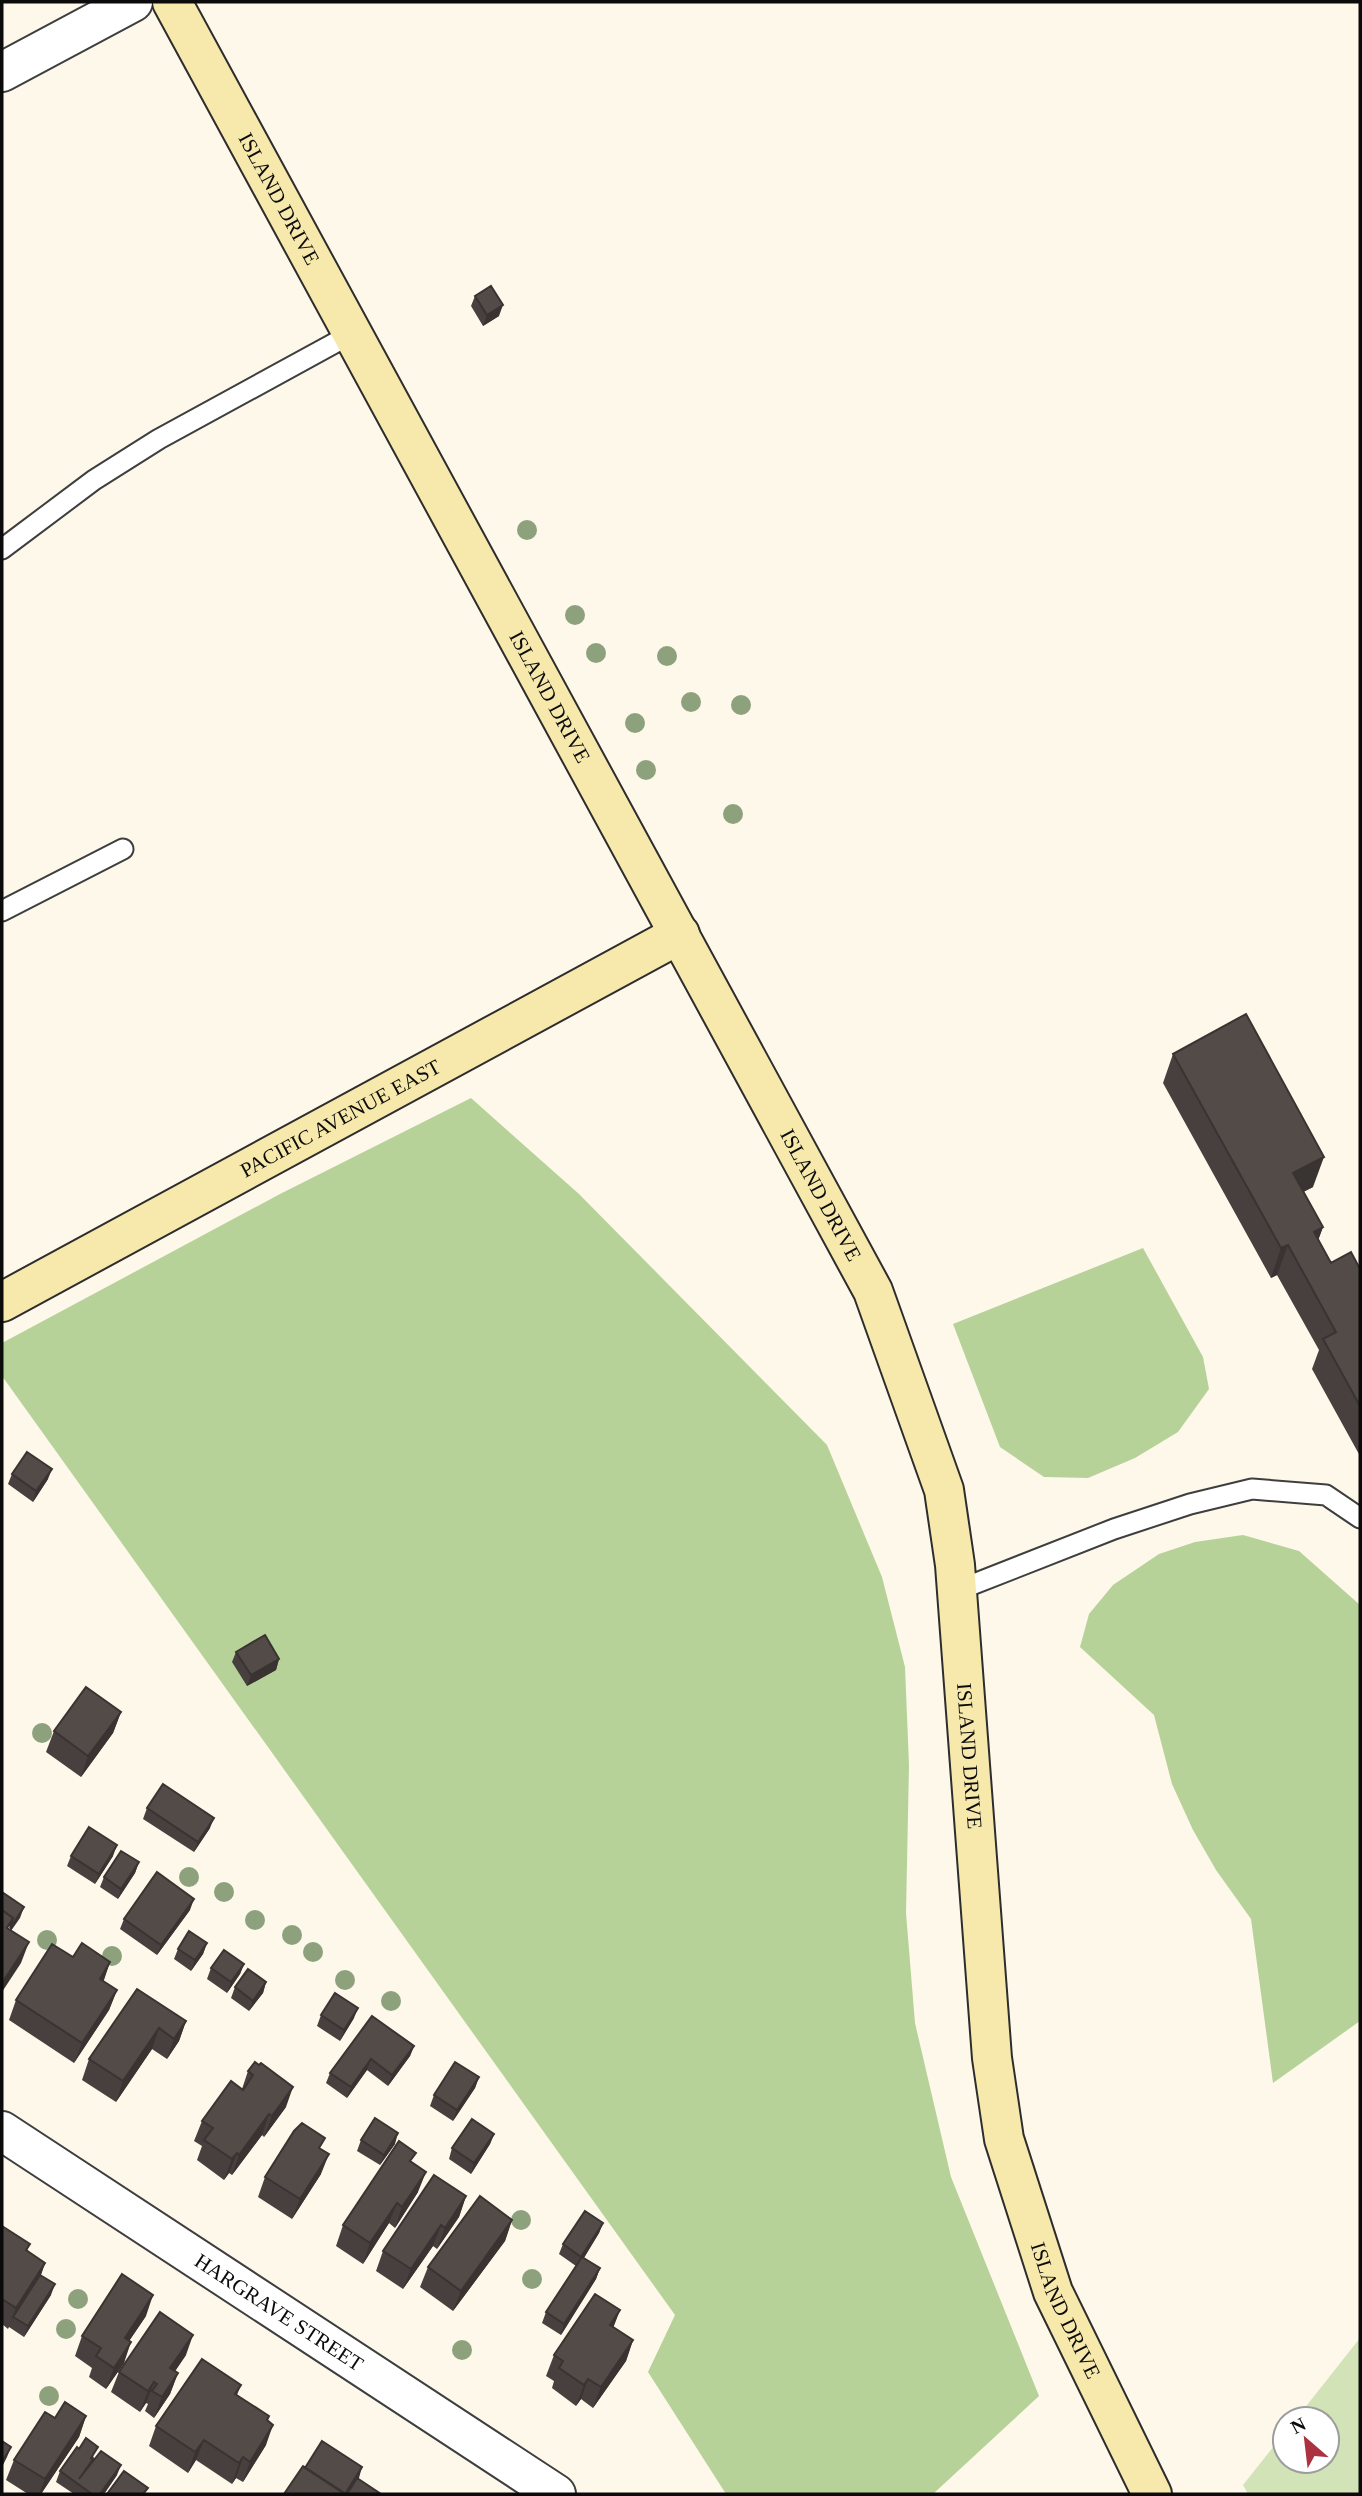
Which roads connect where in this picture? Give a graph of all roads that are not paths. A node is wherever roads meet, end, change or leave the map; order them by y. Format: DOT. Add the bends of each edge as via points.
graph roads {
  1 [pos="132,2"];
  2 [pos="172,2"];
  3 [pos="2,72"];
  4 [pos="353,333"];
  5 [pos="2,549"];
  6 [pos="122,849"];
  7 [pos="2,911"];
  8 [pos="680,934"];
  9 [pos="2,1302"];
  10 [pos="1360,1518"];
  11 [pos="956,1591"];
  12 [pos="2,2131"];
  13 [pos="555,2494"];
  14 [pos="1152,2494"];
  1 -- 3 [label="street"];
  2 -- 4 [label="street, ISLAND DRIVE"];
  4 -- 5 [label="lane" via="159,439 94,480"];
  4 -- 8 [label="street, ISLAND DRIVE"];
  6 -- 7 [label="lane"];
  8 -- 9 [label="street, PACIFIC AVENUE EAST"];
  8 -- 11 [label="street, ISLAND DRIVE" via="873,1291 944,1490"];
  10 -- 11 [label="lane" via="1326,1495 1252,1489 1114,1529"];
  11 -- 14 [label="street, ISLAND DRIVE" via="992,2058 1004,2139 1053,2292"];
  12 -- 13 [label="street, HARGRAVE STREET"];
}
